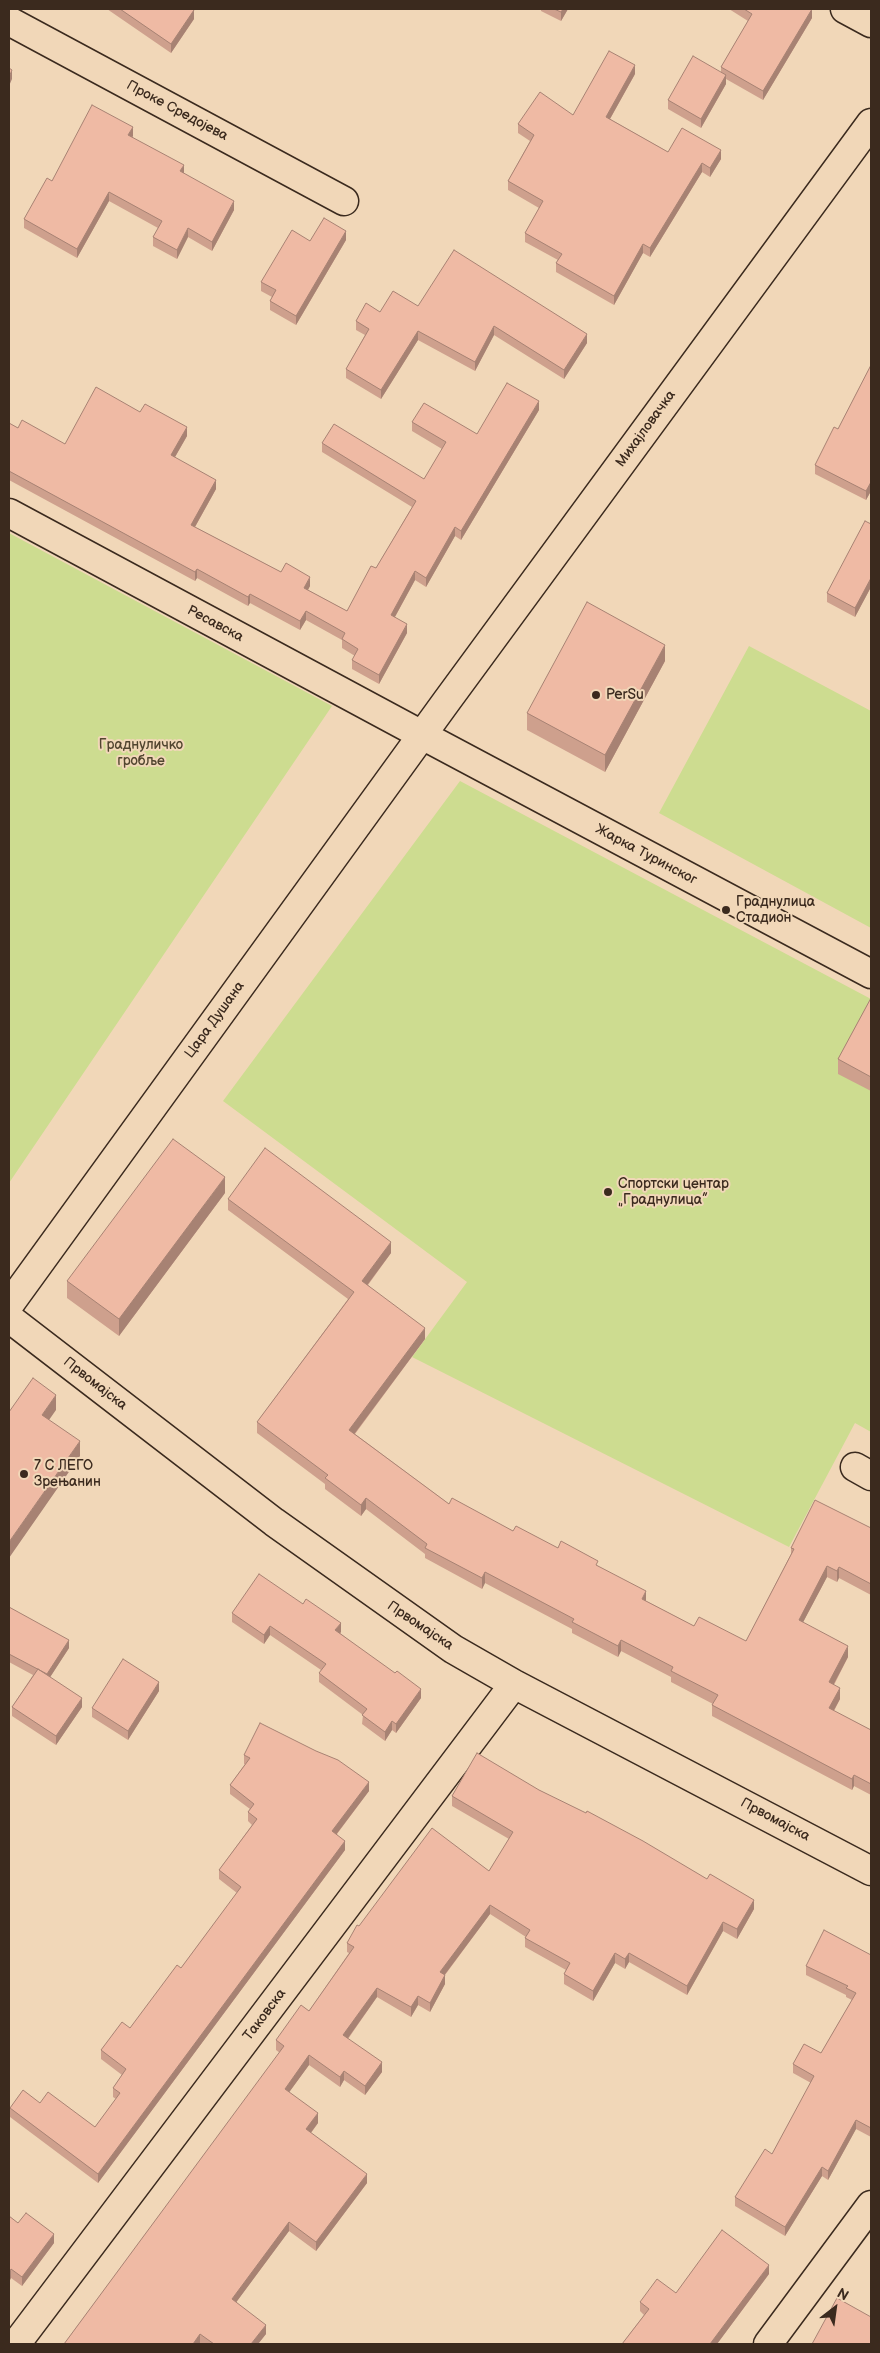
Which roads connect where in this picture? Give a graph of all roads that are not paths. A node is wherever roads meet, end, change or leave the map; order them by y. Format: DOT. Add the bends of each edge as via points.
graph roads {
  1 [pos="845,9"];
  2 [pos="9,21"];
  3 [pos="871,24"];
  4 [pos="871,123"];
  5 [pos="344,201"];
  6 [pos="9,513"];
  7 [pos="422,736"];
  8 [pos="871,974"];
  9 [pos="9,1305"];
  10 [pos="9,1318"];
  11 [pos="514,1684"];
  12 [pos="871,1871"];
  13 [pos="871,2204"];
  14 [pos="16,2344"];
  15 [pos="768,2344"];
  1 -- 3 [label="street"];
  2 -- 5 [label="street, Проке Средојева"];
  4 -- 7 [label="street, Михајловачка"];
  6 -- 7 [label="street, Ресавска"];
  7 -- 8 [label="street, Жарка Туринског"];
  7 -- 9 [label="street, Цара Душана"];
  10 -- 11 [label="street, Првомајска" via="282,1528 453,1649"];
  11 -- 12 [label="street, Првомајска"];
  11 -- 14 [label="street, Таковска"];
  13 -- 15 [label="street"];
}
